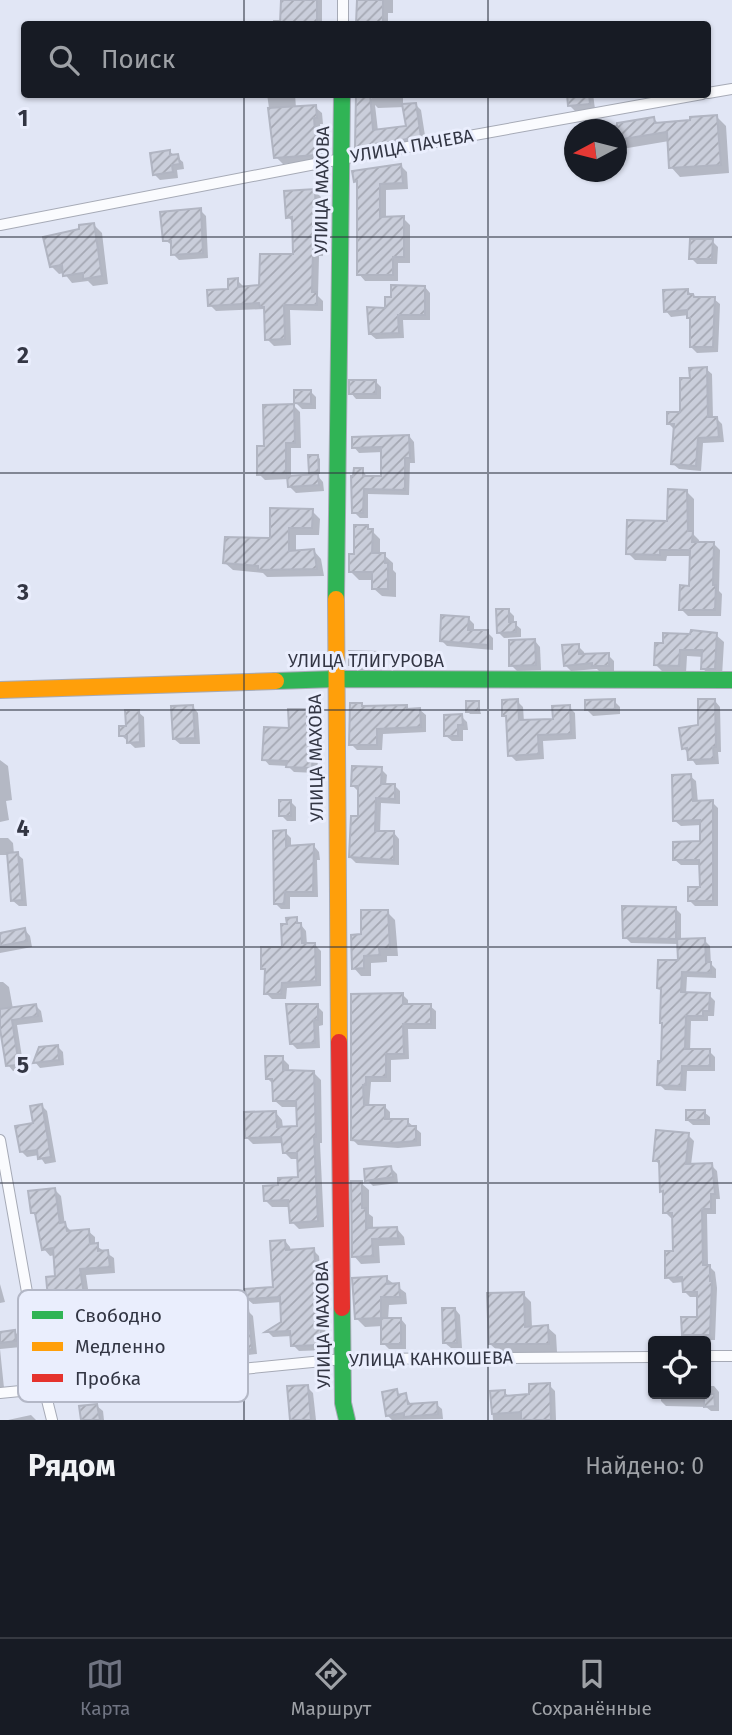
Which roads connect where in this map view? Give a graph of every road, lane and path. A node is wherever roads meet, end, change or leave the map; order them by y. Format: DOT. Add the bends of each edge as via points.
graph roads {
  1 [pos="343,0"];
  2 [pos="343,21"];
  3 [pos="732,89"];
  4 [pos="711,92"];
  5 [pos="342,98"];
  6 [pos="680,98"];
  7 [pos="341,159"];
  8 [pos="0,225"];
  9 [pos="335,678"];
  10 [pos="732,680"];
  11 [pos="0,690"];
  12 [pos="0,1140"];
  13 [pos="27,1290"];
  14 [pos="711,1356"];
  15 [pos="732,1356"];
  16 [pos="648,1357"];
  17 [pos="343,1359"];
  18 [pos="248,1368"];
  19 [pos="18,1391"];
  20 [pos="0,1393"];
  21 [pos="48,1402"];
  22 [pos="52,1420"];
  23 [pos="347,1420"];
  1 -- 2 [label="street"];
  3 -- 4 [label="street"];
  5 -- 7 [label="street, УЛИЦА МАХОВА"];
  6 -- 7 [label="street, УЛИЦА ПАЧЕВА"];
  7 -- 8 [label="street, УЛИЦА ПАЧЕВА"];
  7 -- 9 [label="street, УЛИЦА МАХОВА"];
  9 -- 10 [label="street, УЛИЦА ТЛИГУРОВА"];
  9 -- 11 [label="street, УЛИЦА ТЛИГУРОВА"];
  9 -- 17 [label="street, УЛИЦА МАХОВА"];
  12 -- 13 [label="street"];
  14 -- 15 [label="street"];
  16 -- 17 [label="street, УЛИЦА КАНКОШЕВА"];
  17 -- 18 [label="street, УЛИЦА КАНКОШЕВА"];
  17 -- 23 [label="street, УЛИЦА МАХОВА"];
  19 -- 20 [label="street, УЛИЦА КАНКОШЕВА"];
  21 -- 22 [label="street"];
}
